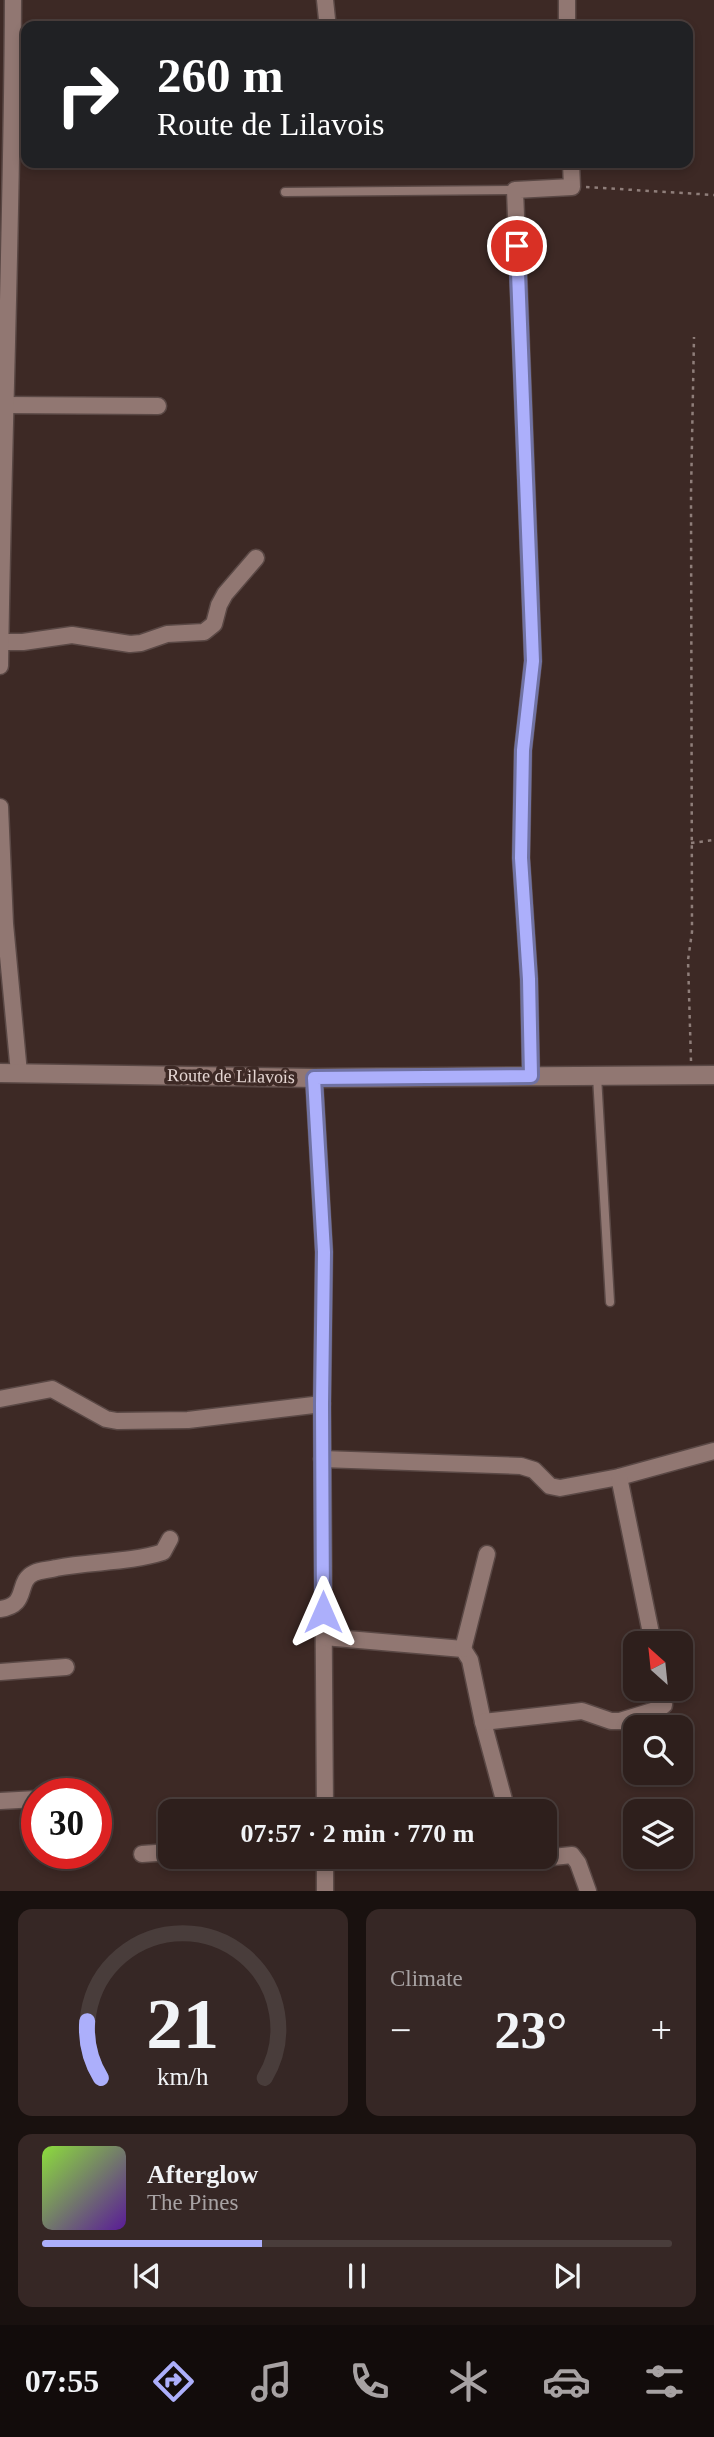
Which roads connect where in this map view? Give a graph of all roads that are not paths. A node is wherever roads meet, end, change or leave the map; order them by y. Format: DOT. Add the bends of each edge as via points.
graph roads {
  1 [pos="325,0"];
  2 [pos="567,0"];
  3 [pos="8,2"];
  4 [pos="327,19"];
  5 [pos="567,21"];
  6 [pos="19,29"];
  7 [pos="19,97"];
  8 [pos="571,168"];
  9 [pos="6,188"];
  10 [pos="515,190"];
  11 [pos="285,192"];
  12 [pos="4,328"];
  13 [pos="4,405"];
  14 [pos="158,406"];
  15 [pos="256,558"];
  16 [pos="0,642"];
  17 [pos="0,666"];
  18 [pos="0,807"];
  19 [pos="0,1073"];
  20 [pos="19,1073"];
  21 [pos="714,1075"];
  22 [pos="531,1076"];
  23 [pos="597,1076"];
  24 [pos="314,1078"];
  25 [pos="610,1302"];
  26 [pos="0,1399"];
  27 [pos="322,1404"];
  28 [pos="714,1451"];
  29 [pos="323,1459"];
  30 [pos="619,1477"];
  31 [pos="170,1539"];
  32 [pos="487,1554"];
  33 [pos="0,1609"];
  34 [pos="651,1631"];
  35 [pos="324,1637"];
  36 [pos="464,1649"];
  37 [pos="66,1667"];
  38 [pos="0,1672"];
  39 [pos="664,1701"];
  40 [pos="483,1722"];
  41 [pos="325,1799"];
  42 [pos="504,1799"];
  43 [pos="21,1800"];
  44 [pos="0,1801"];
  45 [pos="158,1853"];
  46 [pos="142,1854"];
  47 [pos="557,1857"];
  48 [pos="325,1869"];
  49 [pos="325,1891"];
  50 [pos="588,1891"];
  1 -- 4 [label="street"];
  2 -- 5 [label="street"];
  3 -- 6 [label="street"];
  6 -- 7 [label="street"];
  7 -- 9 [label="street"];
  8 -- 10 [label="street" via="572,187"];
  9 -- 12 [label="street"];
  10 -- 11 [label="lane"];
  10 -- 22 [label="street" via="533,661 523,750 521,858"];
  12 -- 13 [label="street"];
  13 -- 14 [label="street"];
  13 -- 16 [label="street"];
  15 -- 16 [label="street" via="225,594 214,624 204,632 167,634 130,644 72,635"];
  16 -- 17 [label="street"];
  18 -- 20 [label="street"];
  19 -- 20 [label="main road, Route de Lilavois"];
  20 -- 24 [label="main road, Route de Lilavois"];
  21 -- 23 [label="main road, Route de Lilavois"];
  22 -- 23 [label="main road, Route de Lilavois"];
  22 -- 24 [label="main road, Route de Lilavois"];
  23 -- 25 [label="lane"];
  24 -- 27 [label="street" via="324,1252"];
  26 -- 27 [label="street" via="52,1389 117,1421 188,1420"];
  27 -- 29 [label="street"];
  28 -- 30 [label="street"];
  29 -- 30 [label="street" via="521,1466 560,1488"];
  29 -- 35 [label="street"];
  30 -- 34 [label="street"];
  31 -- 33 [label="street" via="163,1552 147,1557 34,1573 26,1580 21,1598"];
  32 -- 36 [label="street"];
  35 -- 36 [label="street"];
  35 -- 41 [label="street"];
  36 -- 40 [label="street"];
  37 -- 38 [label="street"];
  39 -- 40 [label="street" via="659,1709 620,1721 582,1711"];
  40 -- 42 [label="street"];
  43 -- 44 [label="street"];
  45 -- 46 [label="street"];
  47 -- 50 [label="street" via="572,1855"];
  48 -- 49 [label="street"];
}
